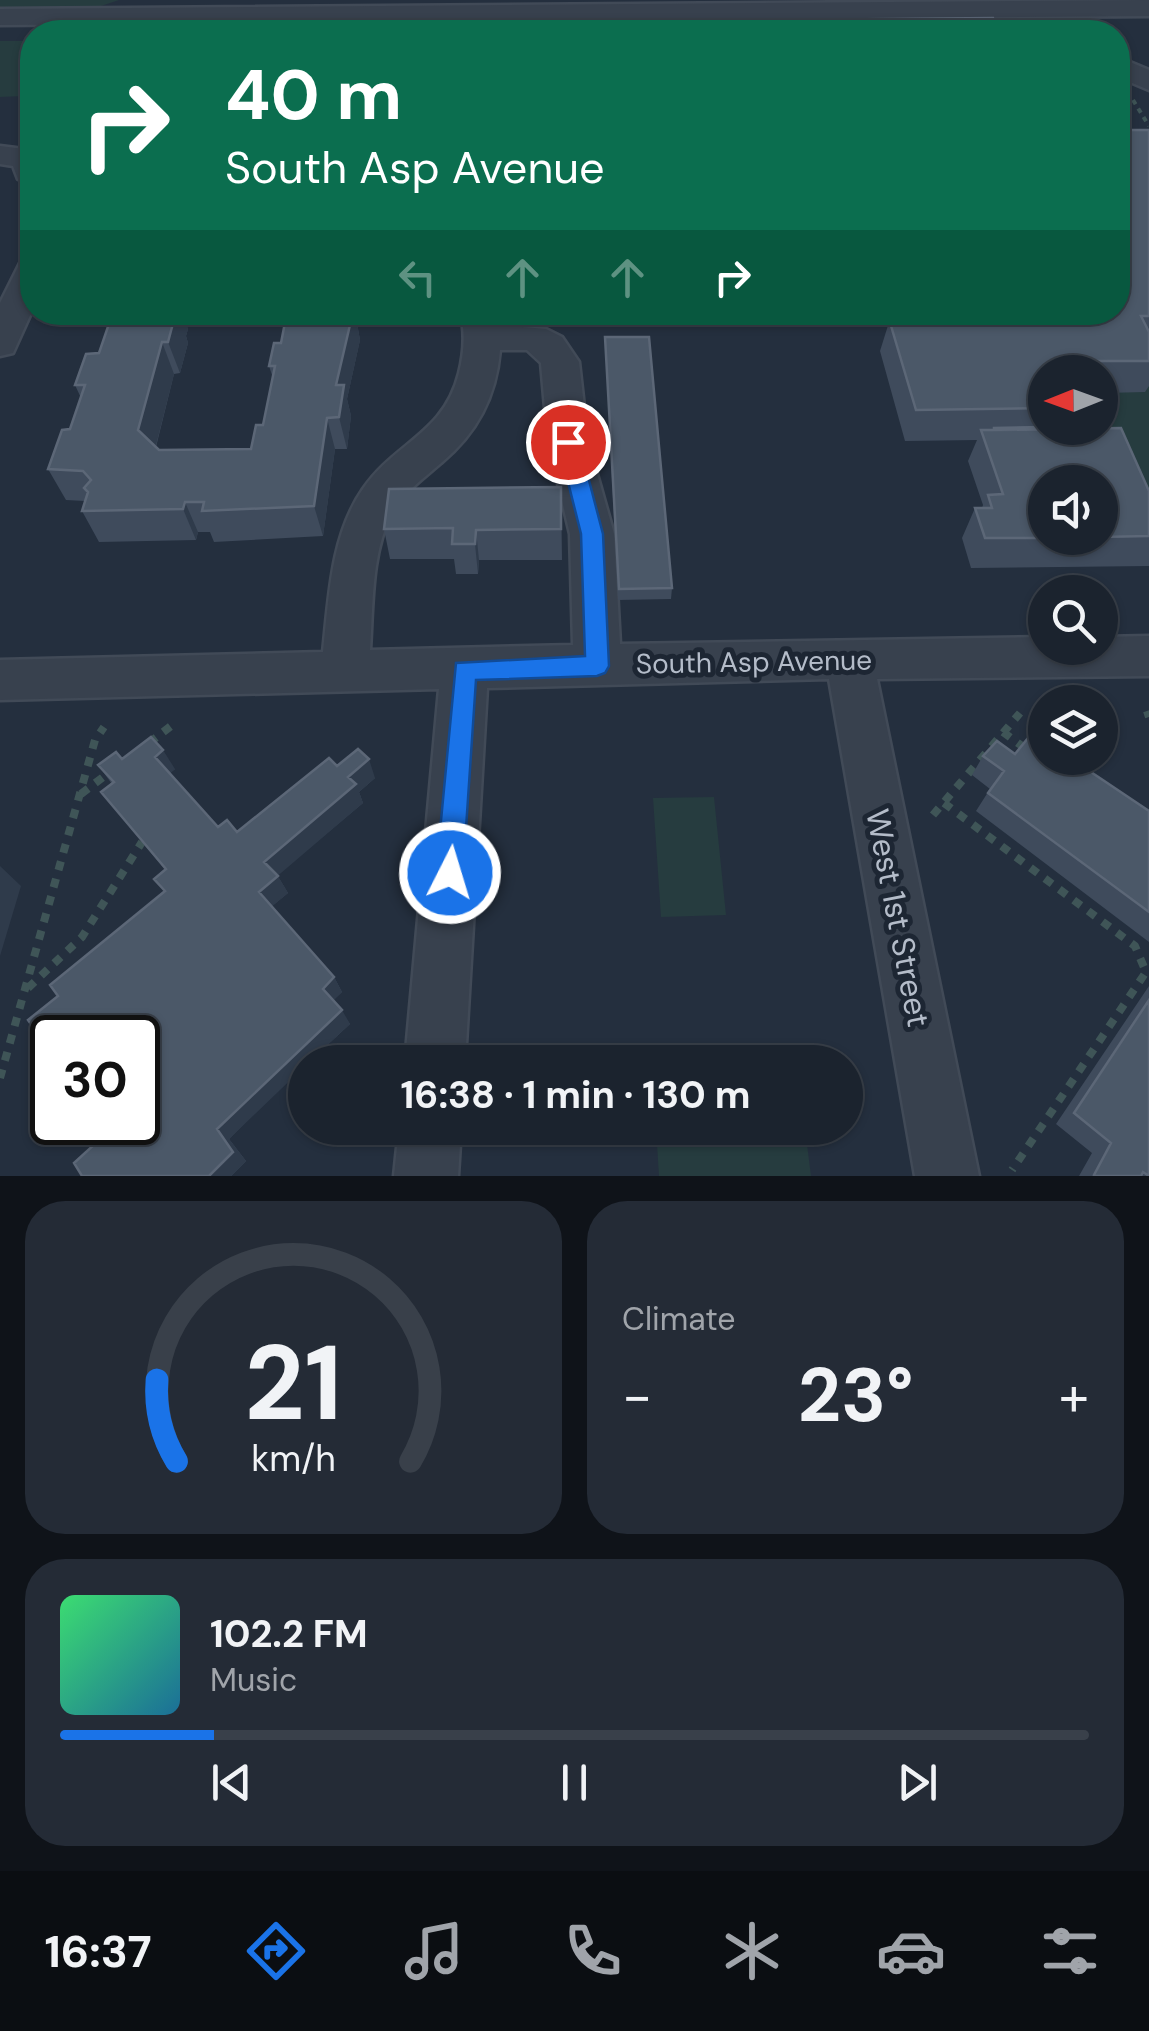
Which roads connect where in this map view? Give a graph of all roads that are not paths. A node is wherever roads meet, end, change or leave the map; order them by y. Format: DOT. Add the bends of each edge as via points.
graph roads {
  1 [pos="1149,8"];
  2 [pos="0,16"];
  3 [pos="147,16"];
  4 [pos="342,20"];
  5 [pos="1067,20"];
  6 [pos="20,298"];
  7 [pos="480,325"];
  8 [pos="484,325"];
  9 [pos="0,344"];
  10 [pos="1149,656"];
  11 [pos="848,659"];
  12 [pos="597,666"];
  13 [pos="464,670"];
  14 [pos="344,672"];
  15 [pos="0,680"];
  16 [pos="436,1045"];
  17 [pos="429,1145"];
  18 [pos="426,1176"];
  19 [pos="947,1176"];
  1 -- 5 [label="street"];
  2 -- 3 [label="street"];
  3 -- 4 [label="street"];
  6 -- 9 [label="street"];
  7 -- 14 [label="street" via="478,381 463,418 379,498 367,520"];
  8 -- 12 [label="street" via="533,338 560,362 568,442 592,534"];
  10 -- 11 [label="street, South Asp Avenue"];
  11 -- 12 [label="street, South Asp Avenue"];
  11 -- 19 [label="street, West 1st Street"];
  12 -- 13 [label="street, South Asp Avenue"];
  13 -- 14 [label="street, South Asp Avenue"];
  13 -- 16 [label="street"];
  14 -- 15 [label="street, South Asp Avenue"];
  17 -- 18 [label="street"];
}
